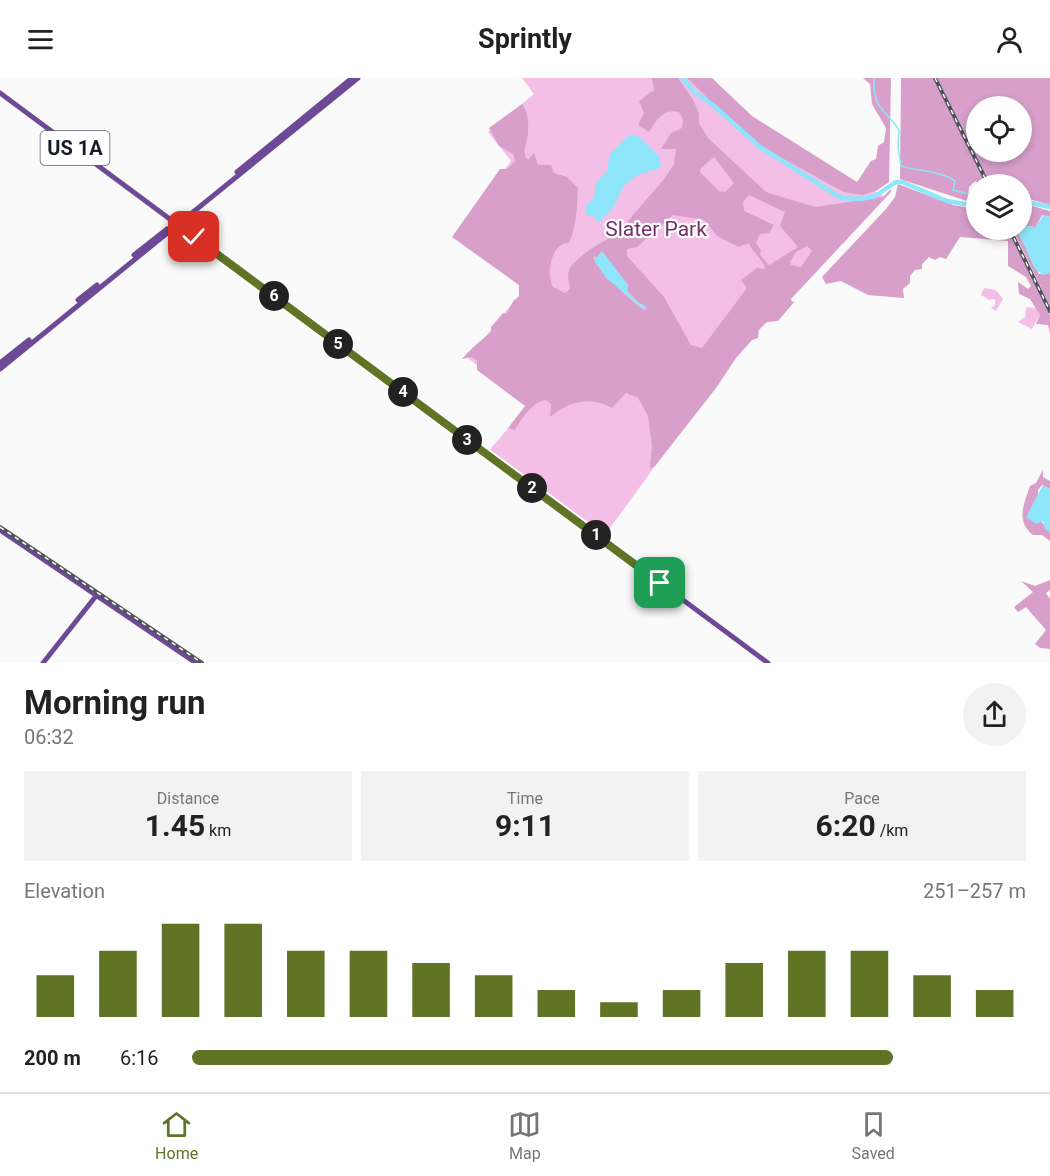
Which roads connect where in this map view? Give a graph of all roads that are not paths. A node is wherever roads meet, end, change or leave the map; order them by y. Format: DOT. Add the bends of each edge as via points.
graph roads {
  1 [pos="352,78"];
  2 [pos="358,78"];
  3 [pos="0,93"];
  4 [pos="176,224"];
  5 [pos="0,363"];
  6 [pos="0,369"];
  7 [pos="0,531"];
  8 [pos="96,596"];
  9 [pos="43,663"];
  10 [pos="196,663"];
  11 [pos="768,663"];
  1 -- 4 [label="main road"];
  2 -- 4 [label="main road"];
  3 -- 4 [label="main road, US 1A"];
  4 -- 5 [label="main road"];
  4 -- 6 [label="main road"];
  4 -- 11 [label="main road, US 1A"];
  7 -- 10 [label="main road"];
  8 -- 9 [label="main road"];
}
